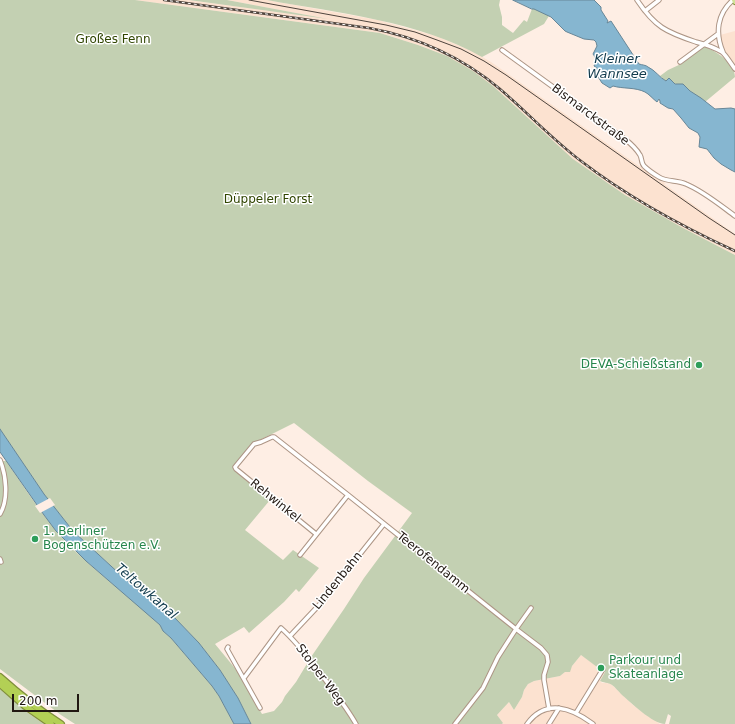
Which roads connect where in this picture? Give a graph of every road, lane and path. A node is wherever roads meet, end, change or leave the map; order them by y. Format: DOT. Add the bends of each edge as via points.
graph roads {
  1 [pos="637,0"];
  2 [pos="659,0"];
  3 [pos="734,1"];
  4 [pos="645,12"];
  5 [pos="718,34"];
  6 [pos="704,44"];
  7 [pos="502,50"];
  8 [pos="723,52"];
  9 [pos="680,62"];
  10 [pos="735,69"];
  11 [pos="735,216"];
  12 [pos="275,438"];
  13 [pos="0,460"];
  14 [pos="348,495"];
  15 [pos="0,514"];
  16 [pos="384,524"];
  17 [pos="316,534"];
  18 [pos="300,555"];
  19 [pos="531,608"];
  20 [pos="516,629"];
  21 [pos="290,636"];
  22 [pos="228,647"];
  23 [pos="603,669"];
  24 [pos="0,677"];
  25 [pos="244,678"];
  26 [pos="0,684"];
  27 [pos="260,708"];
  28 [pos="559,708"];
  29 [pos="549,709"];
  30 [pos="576,713"];
  31 [pos="51,724"];
  32 [pos="61,724"];
  33 [pos="356,724"];
  34 [pos="455,724"];
  35 [pos="527,724"];
  36 [pos="549,724"];
  37 [pos="593,724"];
  1 -- 4 [label="street"];
  2 -- 4 [label="street"];
  3 -- 5 [label="street" via="722,15"];
  4 -- 6 [label="street" via="665,30"];
  5 -- 6 [label="street"];
  5 -- 8 [label="street"];
  6 -- 8 [label="street"];
  6 -- 9 [label="street"];
  7 -- 11 [label="street, Bismarckstraße" via="628,141 640,155 643,165 661,178 689,186"];
  8 -- 10 [label="street"];
  12 -- 14 [label="street, Teerofendamm"];
  12 -- 17 [label="street, Rehwinkel" via="254,444 235,467"];
  13 -- 15 [label="street" via="6,487"];
  14 -- 16 [label="street, Teerofendamm"];
  14 -- 17 [label="street"];
  16 -- 20 [label="street, Teerofendamm"];
  16 -- 21 [label="street, Lindenbahn" via="322,603"];
  17 -- 18 [label="street"];
  19 -- 20 [label="street"];
  20 -- 29 [label="street, Teerofendamm" via="542,648 547,655 544,680"];
  20 -- 34 [label="street" via="498,657 483,688"];
  21 -- 25 [label="street, Stolper Weg" via="281,628"];
  21 -- 33 [label="street, Stolper Weg"];
  22 -- 25 [label="street"];
  23 -- 30 [label="street"];
  24 -- 32 [label="highway"];
  25 -- 27 [label="street"];
  26 -- 31 [label="highway"];
  28 -- 29 [label="street"];
  28 -- 30 [label="street"];
  28 -- 36 [label="street"];
  29 -- 35 [label="street" via="540,712"];
  30 -- 37 [label="street"];
}
